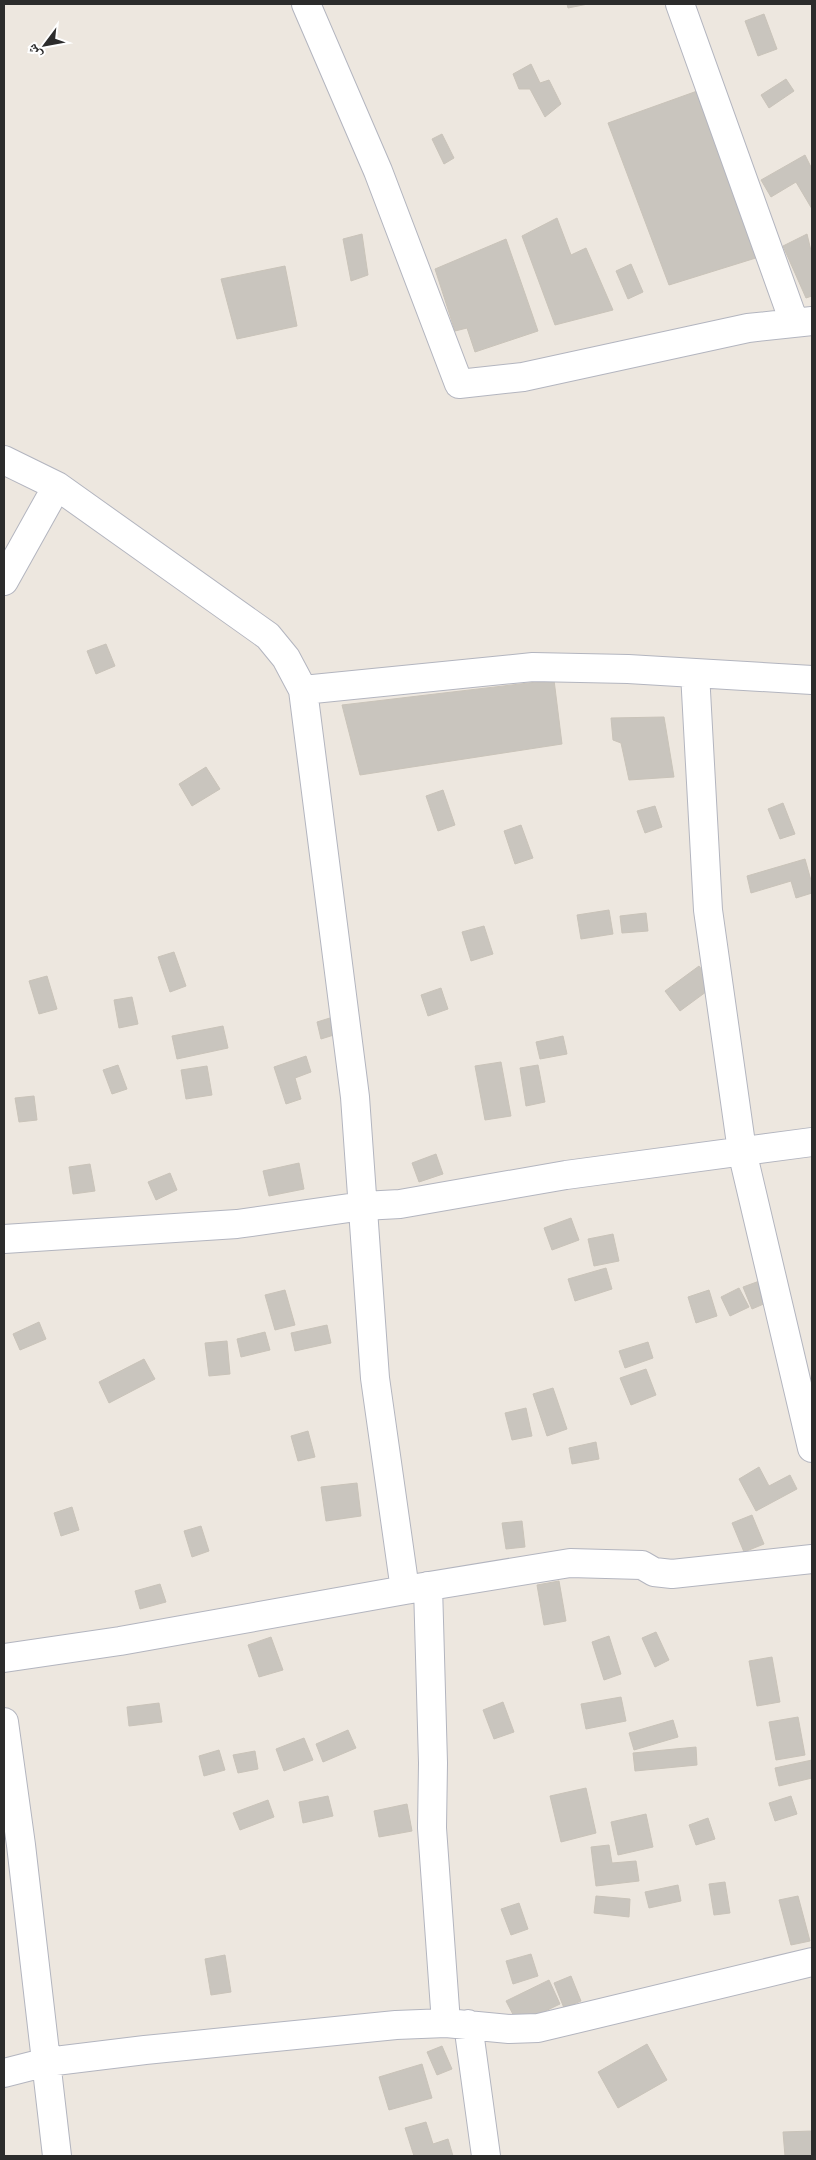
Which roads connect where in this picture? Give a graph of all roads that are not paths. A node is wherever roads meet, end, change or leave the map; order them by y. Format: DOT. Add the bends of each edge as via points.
graph roads {
  1 [pos="306,4"];
  2 [pos="680,4"];
  3 [pos="803,321"];
  4 [pos="4,460"];
  5 [pos="57,486"];
  6 [pos="4,582"];
  7 [pos="695,673"];
  8 [pos="812,680"];
  9 [pos="303,690"];
  10 [pos="812,1142"];
  11 [pos="742,1151"];
  12 [pos="362,1206"];
  13 [pos="4,1239"];
  14 [pos="812,1448"];
  15 [pos="812,1559"];
  16 [pos="416,1588"];
  17 [pos="4,1658"];
  18 [pos="4,1722"];
  19 [pos="812,1962"];
  20 [pos="457,2024"];
  21 [pos="47,2062"];
  22 [pos="4,2073"];
  23 [pos="57,2156"];
  24 [pos="486,2156"];
  1 -- 3 [label="street" via="378,171 459,384 523,378 748,328"];
  2 -- 3 [label="street"];
  4 -- 5 [label="street"];
  5 -- 6 [label="street"];
  5 -- 9 [label="street" via="268,636 286,658"];
  7 -- 8 [label="street"];
  7 -- 9 [label="street" via="533,667"];
  7 -- 11 [label="street" via="708,910"];
  9 -- 12 [label="street" via="355,1097"];
  10 -- 11 [label="street"];
  11 -- 12 [label="street" via="566,1175 400,1204"];
  11 -- 14 [label="street"];
  12 -- 13 [label="street" via="237,1224"];
  12 -- 16 [label="street" via="375,1378"];
  15 -- 16 [label="street" via="672,1574 654,1572 642,1565 570,1563"];
  16 -- 17 [label="street" via="120,1641"];
  16 -- 20 [label="street" via="433,1763 432,1828"];
  18 -- 21 [label="street"];
  19 -- 20 [label="street" via="538,2028"];
  20 -- 21 [label="street" via="396,2025"];
  20 -- 24 [label="street"];
  21 -- 22 [label="street"];
  21 -- 23 [label="street"];
}
